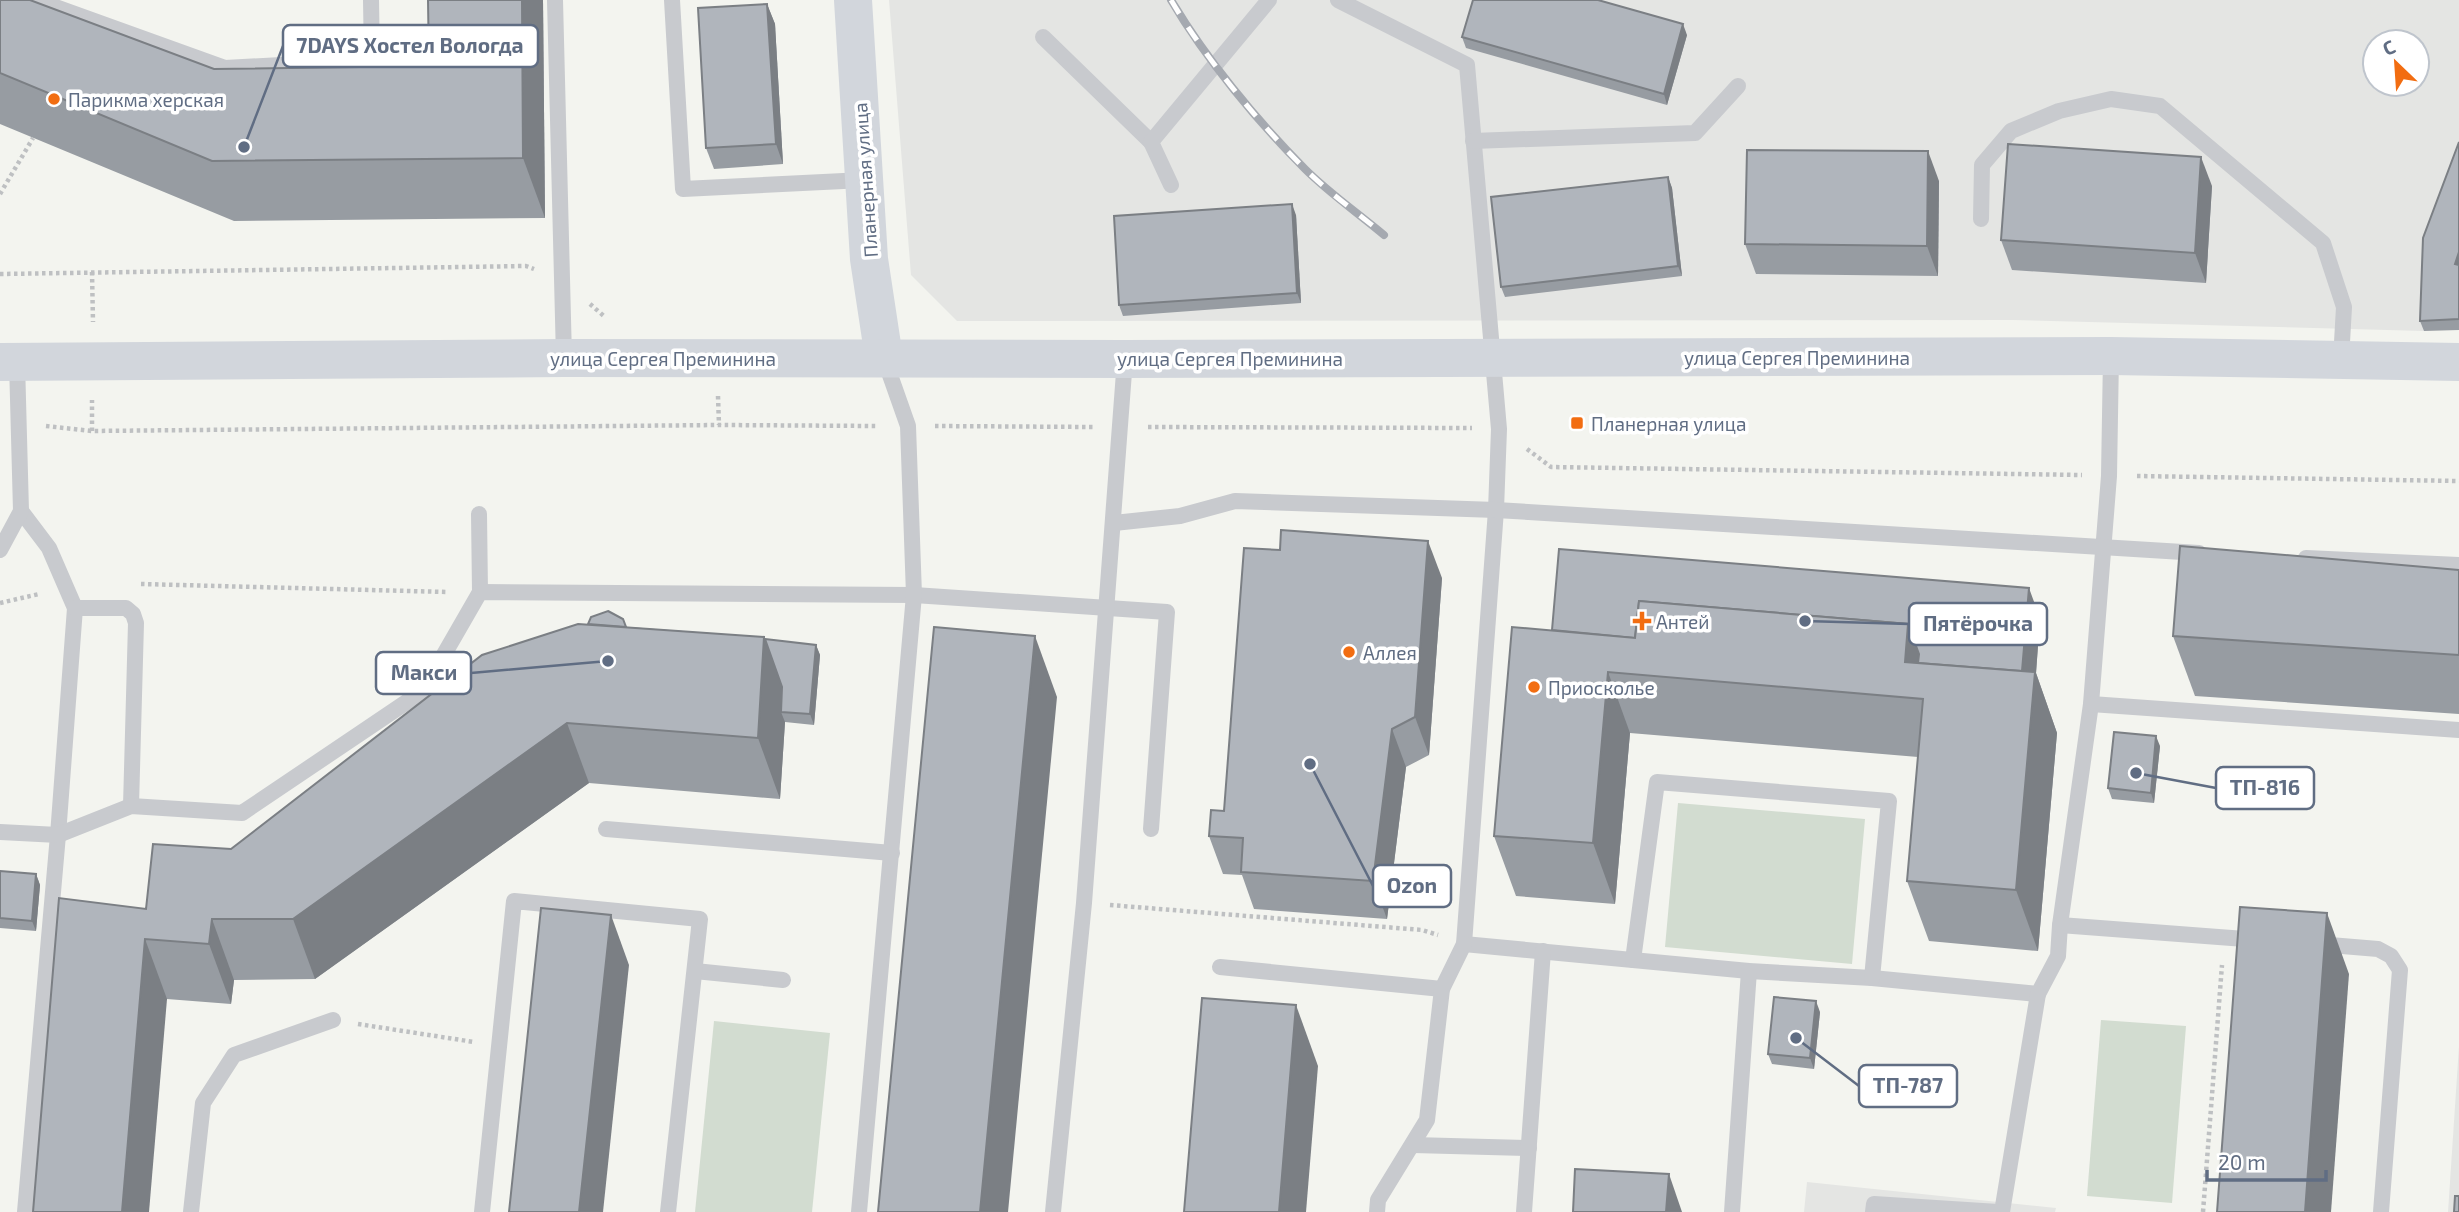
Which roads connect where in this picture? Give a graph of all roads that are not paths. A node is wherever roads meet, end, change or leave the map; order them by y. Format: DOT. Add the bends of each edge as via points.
graph roads {
  1 [pos="36,0"];
  2 [pos="371,0"];
  3 [pos="555,0"];
  4 [pos="672,0"];
  5 [pos="853,0"];
  6 [pos="1269,0"];
  7 [pos="1338,0"];
  8 [pos="1043,37"];
  9 [pos="1738,86"];
  10 [pos="1474,141"];
  11 [pos="1151,142"];
  12 [pos="864,180"];
  13 [pos="1171,185"];
  14 [pos="1981,219"];
  15 [pos="1492,356"];
  16 [pos="2110,356"];
  17 [pos="564,358"];
  18 [pos="884,358"];
  19 [pos="1125,359"];
  20 [pos="2341,360"];
  21 [pos="9,362"];
  22 [pos="2459,362"];
  23 [pos="1496,510"];
  24 [pos="21,511"];
  25 [pos="479,514"];
  26 [pos="1114,523"];
  27 [pos="2104,549"];
  28 [pos="0,550"];
  29 [pos="2213,554"];
  30 [pos="2295,558"];
  31 [pos="2459,565"];
  32 [pos="480,592"];
  33 [pos="914,595"];
  34 [pos="1107,607"];
  35 [pos="75,608"];
  36 [pos="2091,704"];
  37 [pos="2459,730"];
  38 [pos="131,806"];
  39 [pos="607,829"];
  40 [pos="1151,829"];
  41 [pos="0,832"];
  42 [pos="58,835"];
  43 [pos="892,853"];
  44 [pos="2060,925"];
  45 [pos="2275,941"];
  46 [pos="2301,943"];
  47 [pos="1464,944"];
  48 [pos="1543,951"];
  49 [pos="1633,960"];
  50 [pos="1220,967"];
  51 [pos="695,971"];
  52 [pos="1749,971"];
  53 [pos="1872,978"];
  54 [pos="783,980"];
  55 [pos="1441,989"];
  56 [pos="2038,994"];
  57 [pos="333,1020"];
  58 [pos="1413,1145"];
  59 [pos="1529,1147"];
  60 [pos="25,1212"];
  61 [pos="191,1212"];
  62 [pos="482,1212"];
  63 [pos="668,1212"];
  64 [pos="859,1212"];
  65 [pos="1053,1212"];
  66 [pos="1377,1212"];
  67 [pos="1524,1212"];
  68 [pos="1732,1212"];
  69 [pos="1873,1212"];
  70 [pos="2000,1212"];
  71 [pos="2381,1212"];
  1 -- 2 [label="lane" via="225,68 372,60"];
  3 -- 17 [label="lane"];
  4 -- 12 [label="lane" via="683,189"];
  5 -- 12 [label="street, Планерная улица"];
  6 -- 11 [label="lane"];
  7 -- 10 [label="lane" via="1467,65"];
  8 -- 11 [label="lane"];
  9 -- 10 [label="lane" via="1695,134"];
  10 -- 15 [label="lane"];
  11 -- 13 [label="lane"];
  12 -- 18 [label="street, Планерная улица" via="869,259"];
  14 -- 20 [label="lane" via="1982,165 2011,131 2059,111 2111,99 2160,106 2323,243 2344,307"];
  15 -- 16 [label="street, улица Сергея Преминина"];
  15 -- 19 [label="street, улица Сергея Преминина"];
  15 -- 23 [label="lane" via="1499,429"];
  16 -- 20 [label="street, улица Сергея Преминина"];
  16 -- 27 [label="lane"];
  17 -- 18 [label="street, улица Сергея Преминина"];
  17 -- 21 [label="street, улица Сергея Преминина"];
  18 -- 19 [label="street, улица Сергея Преминина"];
  18 -- 33 [label="lane" via="908,426"];
  19 -- 26 [label="lane"];
  20 -- 22 [label="street, улица Сергея Преминина"];
  21 -- 24 [label="lane" via="18,423"];
  23 -- 26 [label="lane" via="1235,501 1180,516"];
  23 -- 27 [label="lane"];
  23 -- 47 [label="lane"];
  24 -- 28 [label="lane"];
  24 -- 35 [label="lane" via="49,548"];
  25 -- 32 [label="lane"];
  26 -- 34 [label="lane"];
  27 -- 29 [label="lane"];
  27 -- 36 [label="lane"];
  30 -- 31 [label="lane"];
  32 -- 33 [label="lane"];
  32 -- 38 [label="lane" via="423,691 242,813"];
  33 -- 34 [label="lane"];
  33 -- 43 [label="lane"];
  34 -- 40 [label="lane" via="1167,612"];
  34 -- 65 [label="lane"];
  35 -- 38 [label="lane" via="126,608 136,623"];
  35 -- 42 [label="lane"];
  36 -- 37 [label="lane"];
  36 -- 44 [label="lane"];
  38 -- 42 [label="lane"];
  39 -- 43 [label="lane"];
  41 -- 42 [label="lane"];
  42 -- 60 [label="lane"];
  43 -- 64 [label="lane"];
  44 -- 45 [label="lane"];
  44 -- 56 [label="lane" via="2058,956"];
  46 -- 71 [label="lane" via="2378,949 2391,956 2400,970"];
  47 -- 48 [label="lane"];
  47 -- 55 [label="lane"];
  48 -- 49 [label="lane"];
  48 -- 59 [label="lane"];
  49 -- 52 [label="lane"];
  49 -- 53 [label="lane" via="1657,782 1889,802"];
  50 -- 55 [label="lane"];
  51 -- 54 [label="lane"];
  51 -- 62 [label="lane" via="700,919 513,901"];
  51 -- 63 [label="lane"];
  52 -- 53 [label="lane"];
  52 -- 68 [label="lane"];
  53 -- 56 [label="lane"];
  55 -- 58 [label="lane" via="1427,1120"];
  56 -- 70 [label="lane"];
  57 -- 61 [label="lane" via="234,1055 203,1103"];
  58 -- 59 [label="lane"];
  58 -- 66 [label="lane" via="1378,1200"];
  59 -- 67 [label="lane"];
  69 -- 70 [label="lane" via="1874,1204"];
}
